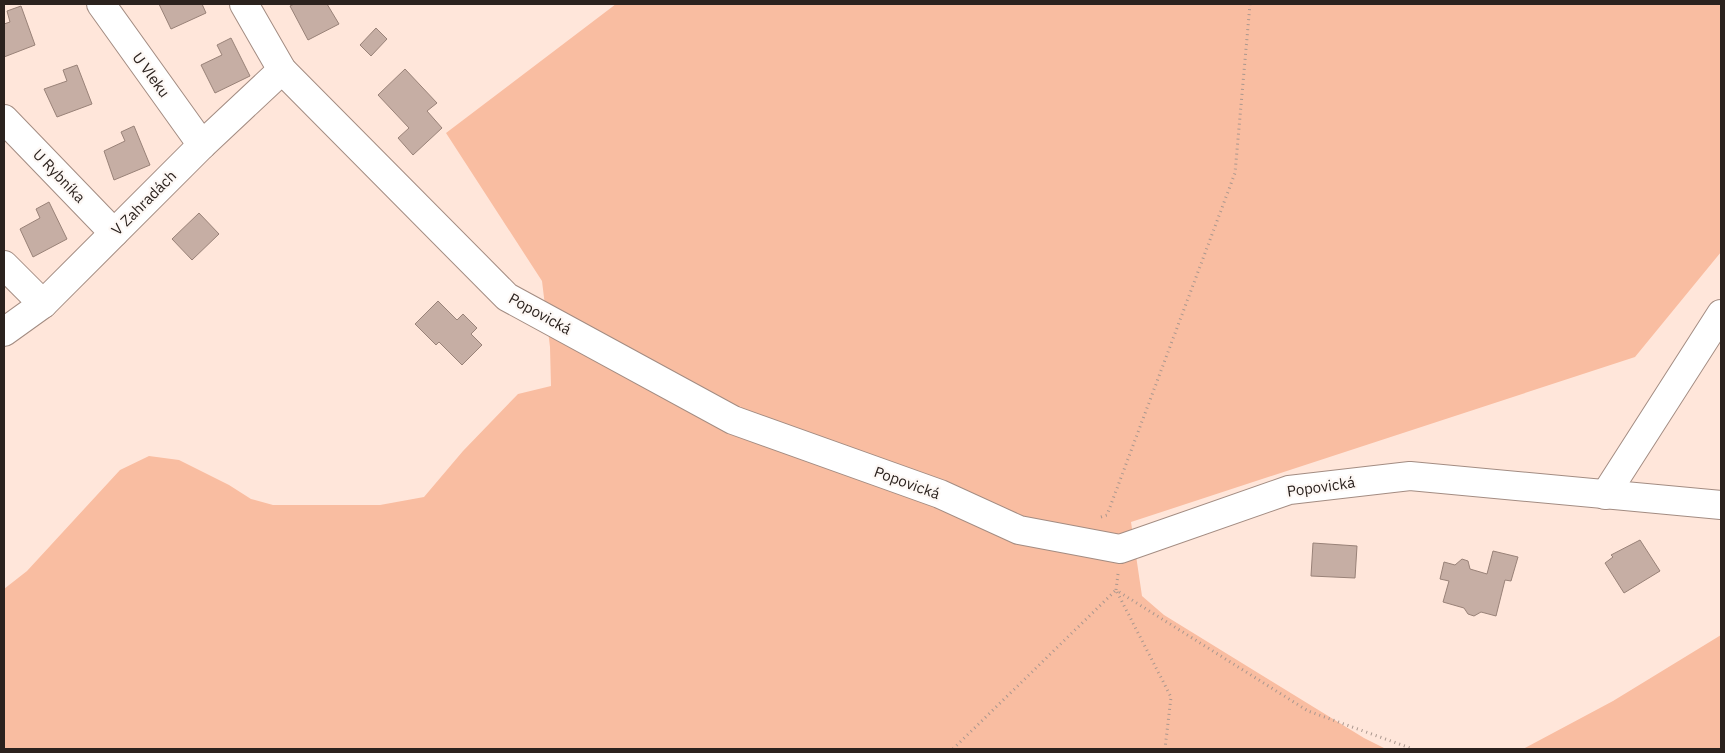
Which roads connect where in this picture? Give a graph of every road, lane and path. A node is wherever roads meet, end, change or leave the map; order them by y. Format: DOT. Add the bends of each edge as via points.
graph roads {
  1 [pos="101,4"];
  2 [pos="244,4"];
  3 [pos="1250,4"];
  4 [pos="282,70"];
  5 [pos="4,119"];
  6 [pos="202,145"];
  7 [pos="114,233"];
  8 [pos="4,266"];
  9 [pos="44,304"];
  10 [pos="1721,314"];
  11 [pos="4,332"];
  12 [pos="1605,495"];
  13 [pos="1721,506"];
  14 [pos="1107,515"];
  15 [pos="1120,548"];
  16 [pos="1116,590"];
  17 [pos="953,749"];
  18 [pos="1165,749"];
  19 [pos="1413,749"];
  1 -- 6 [label="street, U Vleku"];
  2 -- 4 [label="street, Popovická"];
  3 -- 14 [label="path" via="1235,173"];
  4 -- 6 [label="street, V Zahradách"];
  4 -- 15 [label="street, Popovická" via="507,297 733,420 940,494 1019,530"];
  5 -- 7 [label="street, U Rybníka"];
  6 -- 7 [label="street, V Zahradách"];
  7 -- 9 [label="street, V Zahradách"];
  8 -- 9 [label="street"];
  9 -- 11 [label="street, V Zahradách"];
  10 -- 12 [label="street"];
  12 -- 13 [label="street, Popovická"];
  12 -- 15 [label="street, Popovická" via="1410,476 1288,490"];
  15 -- 16 [label="path"];
  16 -- 17 [label="path"];
  16 -- 18 [label="path" via="1171,697"];
  16 -- 19 [label="path" via="1308,711"];
}
